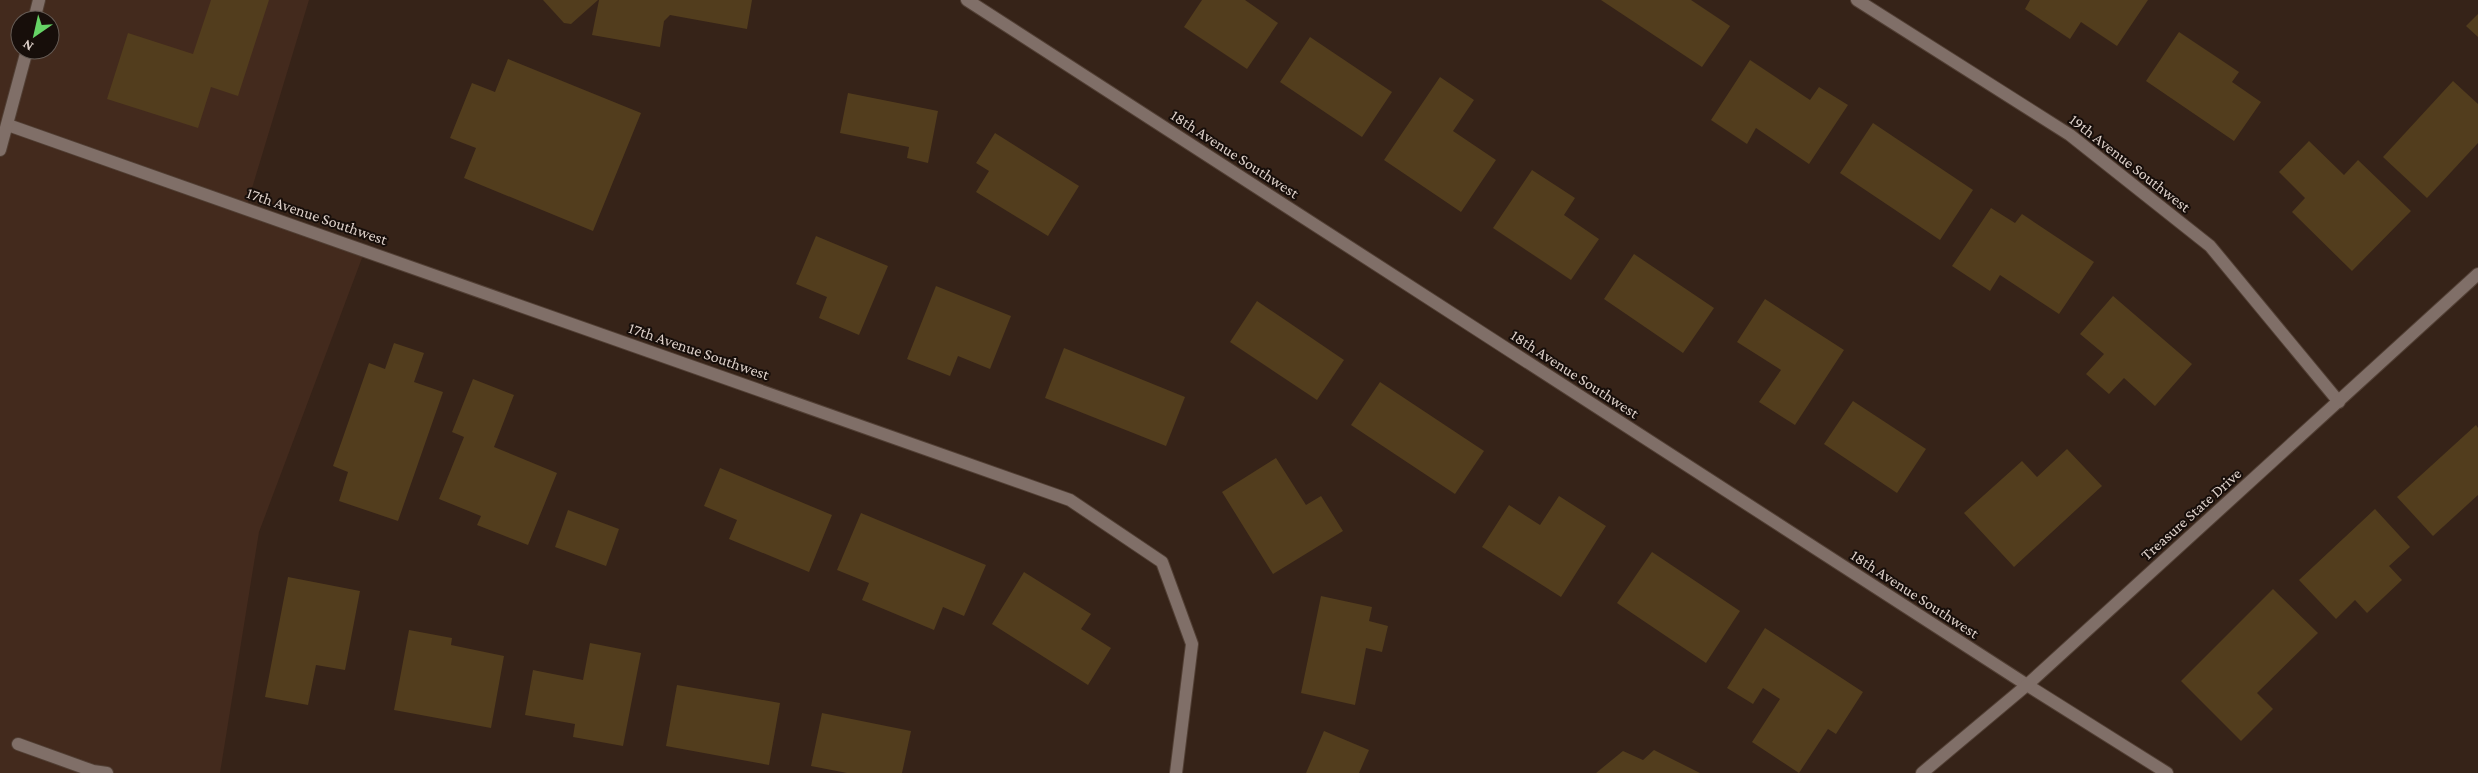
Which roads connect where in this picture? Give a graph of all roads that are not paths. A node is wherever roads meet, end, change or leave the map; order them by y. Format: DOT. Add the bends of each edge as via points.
graph roads {
  1 [pos="966,0"];
  2 [pos="1857,0"];
  3 [pos="24,60"];
  4 [pos="8,125"];
  5 [pos="0,150"];
  6 [pos="2478,274"];
  7 [pos="2339,402"];
  8 [pos="2027,685"];
  9 [pos="18,744"];
  10 [pos="107,773"];
  11 [pos="1176,773"];
  12 [pos="1922,773"];
  13 [pos="2167,773"];
  1 -- 8 [label="street, 18th Avenue Southwest"];
  2 -- 7 [label="street, 19th Avenue Southwest" via="2070,135 2210,246"];
  3 -- 4 [label="street"];
  4 -- 5 [label="street"];
  4 -- 11 [label="street, 17th Avenue Southwest" via="1070,500 1162,562 1192,644"];
  6 -- 7 [label="street, Treasure State Drive"];
  7 -- 8 [label="street, Treasure State Drive"];
  8 -- 12 [label="street, Treasure State Drive"];
  8 -- 13 [label="street, 18th Avenue Southwest"];
  9 -- 10 [label="street"];
}
